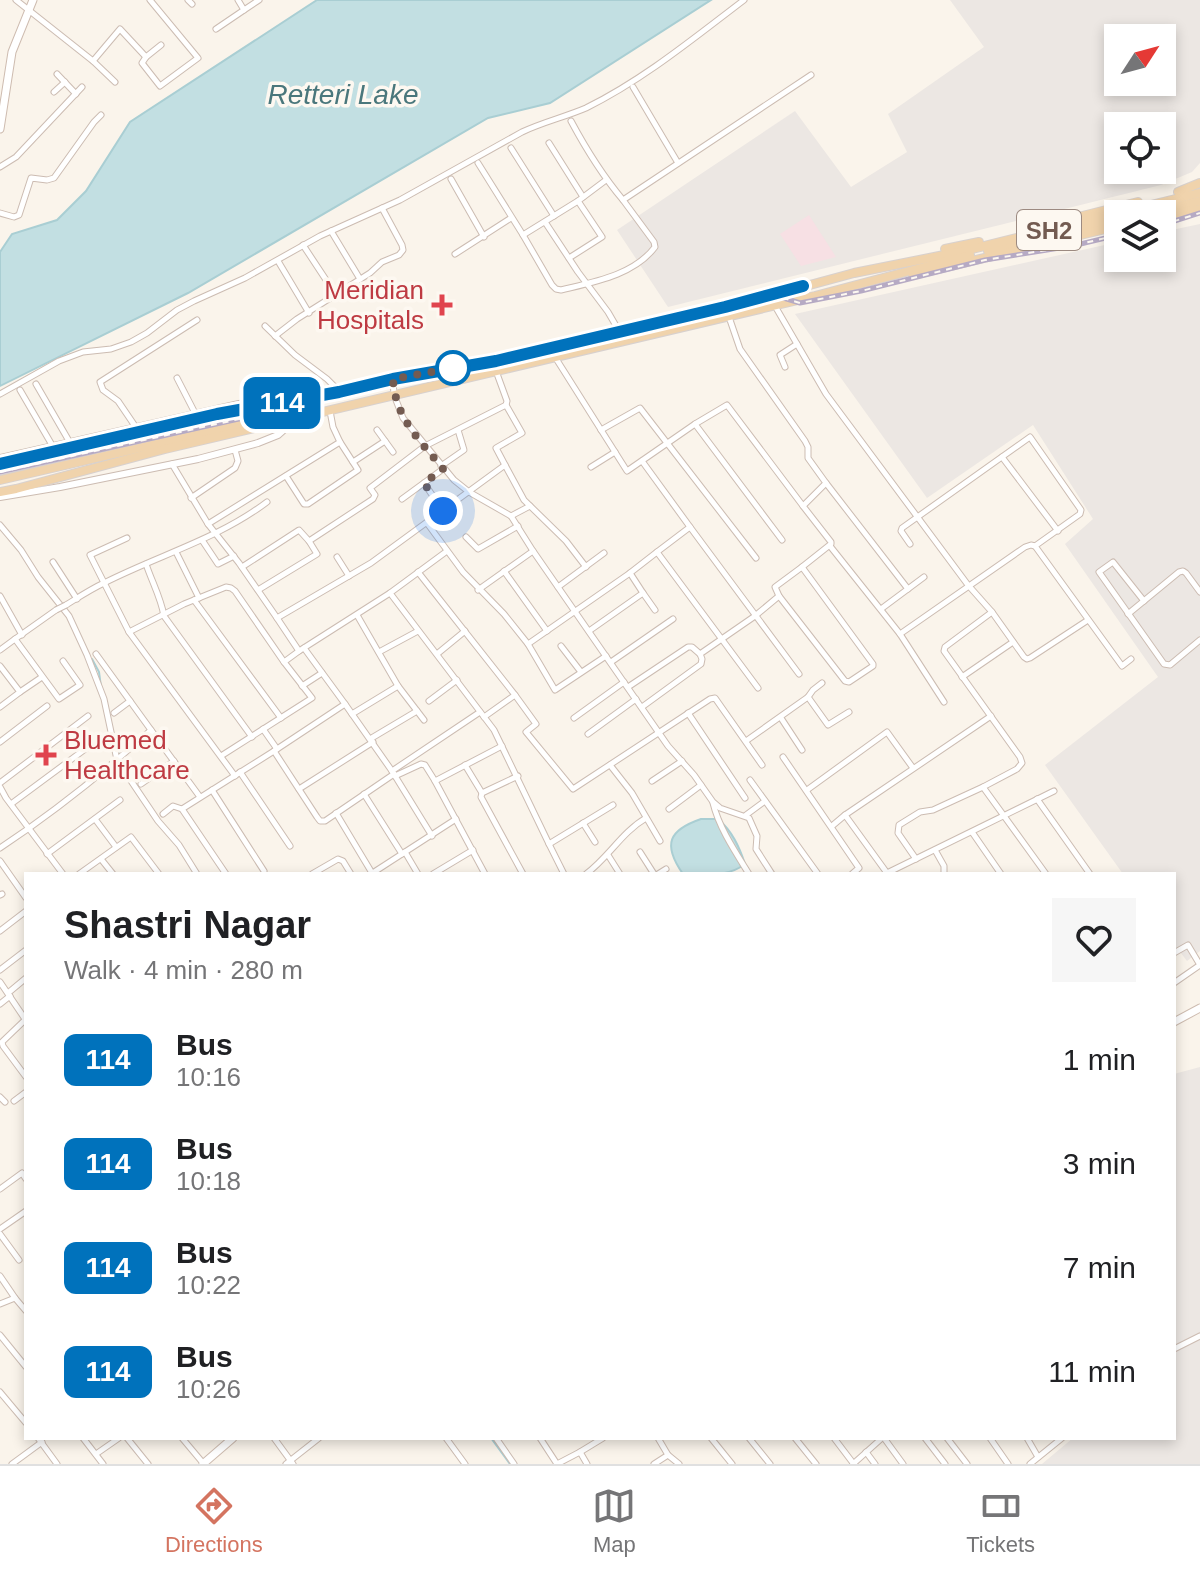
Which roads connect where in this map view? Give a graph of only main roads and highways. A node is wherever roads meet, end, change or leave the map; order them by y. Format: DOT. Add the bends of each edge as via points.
graph roads {
  1 [pos="33,0"];
  2 [pos="2,103"];
  3 [pos="0,129"];
  4 [pos="1200,183"];
  5 [pos="1200,193"];
  6 [pos="1200,201"];
  7 [pos="1176,207"];
  8 [pos="1200,209"];
  9 [pos="1176,213"];
  10 [pos="1104,226"];
  11 [pos="1104,227"];
  12 [pos="902,266"];
  13 [pos="893,275"];
  14 [pos="271,424"];
  15 [pos="0,464"];
  16 [pos="0,480"];
  17 [pos="0,495"];
  18 [pos="1200,1008"];
  19 [pos="1176,1021"];
  20 [pos="231,1440"];
  21 [pos="204,1464"];
  1 -- 2 [label="main road" via="12,52"];
  2 -- 3 [label="main road"];
  4 -- 12 [label="main road" via="1141,202 900,258"];
  5 -- 12 [label="main road, SH2"];
  6 -- 7 [label="main road"];
  8 -- 9 [label="main road"];
  10 -- 12 [label="main road, SH2"];
  11 -- 13 [label="main road" via="902,278"];
  12 -- 13 [label="main road, SH2"];
  12 -- 15 [label="main road, SH2" via="496,361 217,414"];
  13 -- 14 [label="main road, SH2"];
  14 -- 16 [label="main road" via="261,420"];
  14 -- 17 [label="main road, SH2"];
  18 -- 19 [label="main road"];
  20 -- 21 [label="main road"];
}
